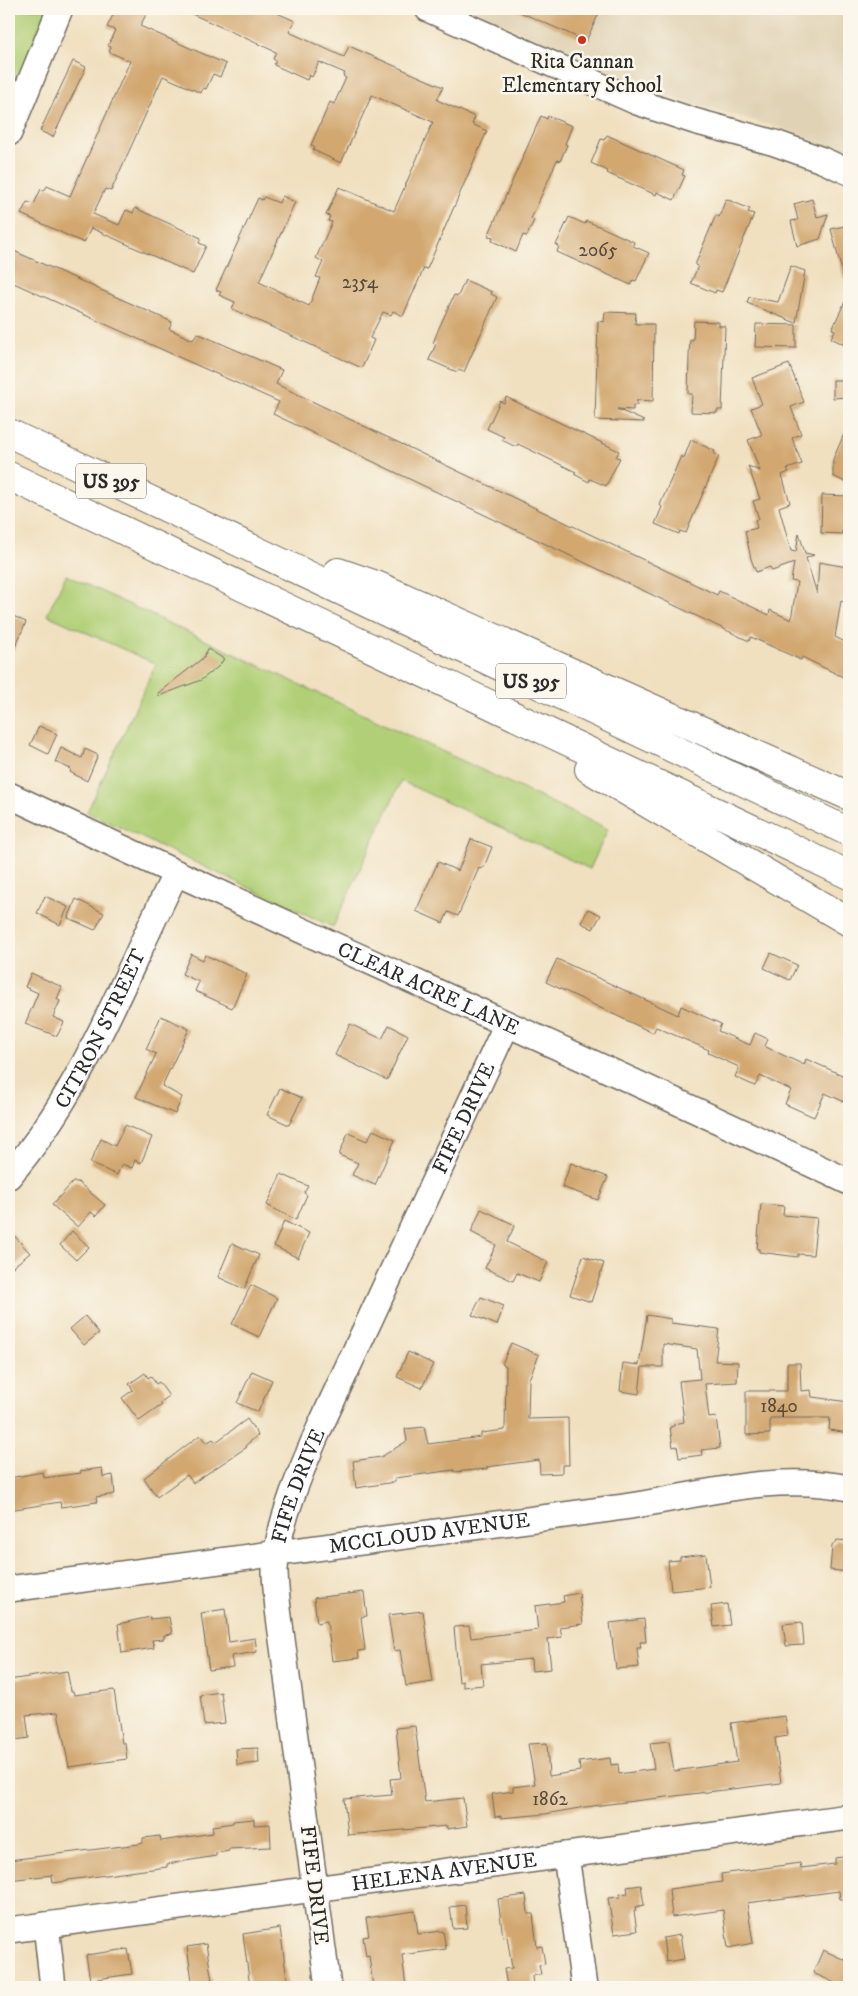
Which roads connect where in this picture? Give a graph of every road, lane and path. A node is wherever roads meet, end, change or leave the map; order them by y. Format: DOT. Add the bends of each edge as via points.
graph roads {
  1 [pos="60,9"];
  2 [pos="428,9"];
  3 [pos="9,133"];
  4 [pos="849,172"];
  5 [pos="9,433"];
  6 [pos="9,476"];
  7 [pos="213,529"];
  8 [pos="496,708"];
  9 [pos="9,795"];
  10 [pos="849,796"];
  11 [pos="849,832"];
  12 [pos="176,873"];
  13 [pos="849,874"];
  14 [pos="849,922"];
  15 [pos="507,1024"];
  16 [pos="9,1176"];
  17 [pos="849,1182"];
  18 [pos="849,1488"];
  19 [pos="277,1552"];
  20 [pos="9,1589"];
  21 [pos="849,1817"];
  22 [pos="566,1855"];
  23 [pos="315,1889"];
  24 [pos="46,1925"];
  25 [pos="9,1930"];
  26 [pos="53,1987"];
  27 [pos="328,1987"];
  28 [pos="584,1987"];
  1 -- 3 [label="street"];
  2 -- 4 [label="street" via="637,102 783,145"];
  5 -- 7 [label="highway, US 395"];
  6 -- 8 [label="highway, US 395"];
  7 -- 10 [label="highway" via="376,585"];
  7 -- 11 [label="highway, US 395"];
  8 -- 13 [label="highway, US 395"];
  8 -- 14 [label="highway" via="598,775"];
  9 -- 12 [label="street, CLEAR ACRE LANE"];
  12 -- 15 [label="street, CLEAR ACRE LANE"];
  12 -- 16 [label="street, CITRON STREET" via="70,1091 41,1137"];
  15 -- 17 [label="street, CLEAR ACRE LANE"];
  15 -- 19 [label="street, FIFE DRIVE" via="316,1437 296,1484"];
  18 -- 19 [label="street, MCCLOUD AVENUE" via="804,1483 748,1485 620,1508"];
  19 -- 20 [label="street, MCCLOUD AVENUE"];
  19 -- 23 [label="street, FIFE DRIVE" via="276,1587"];
  21 -- 22 [label="street, HELENA AVENUE"];
  22 -- 23 [label="street, HELENA AVENUE"];
  22 -- 28 [label="street"];
  23 -- 24 [label="street, HELENA AVENUE"];
  23 -- 27 [label="street, FIFE DRIVE"];
  24 -- 25 [label="street, HELENA AVENUE"];
  24 -- 26 [label="street"];
}
